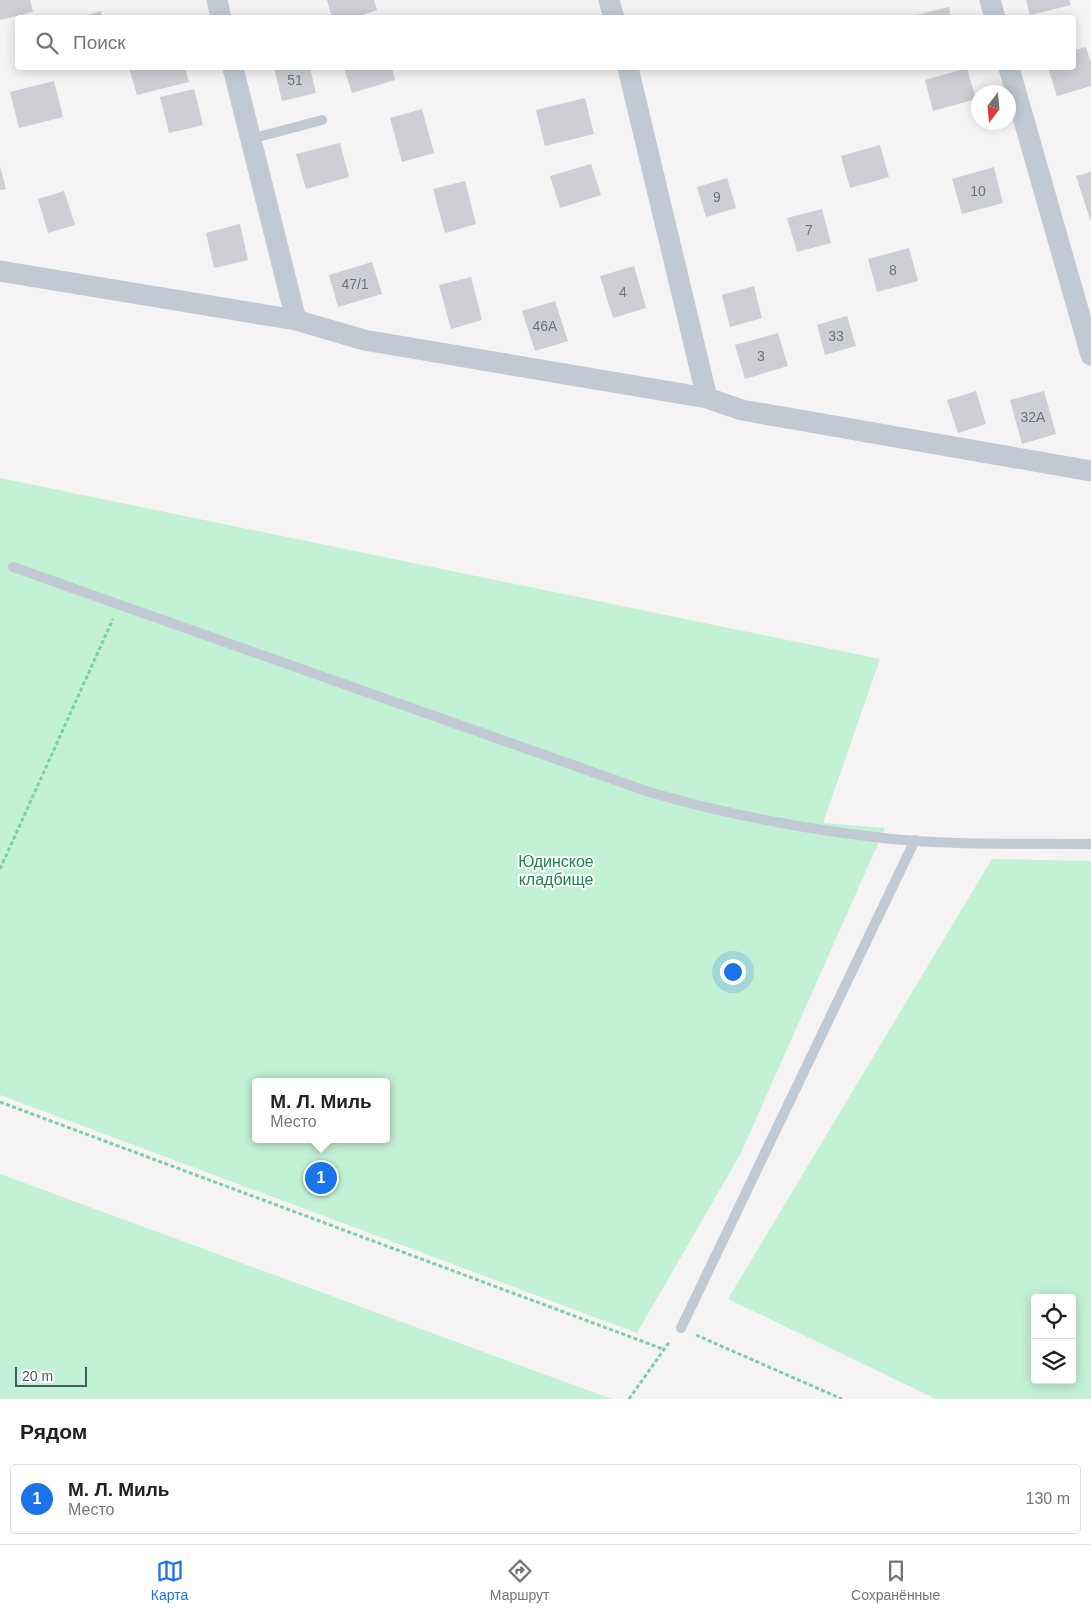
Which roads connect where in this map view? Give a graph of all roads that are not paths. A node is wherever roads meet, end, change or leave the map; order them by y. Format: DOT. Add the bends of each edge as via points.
graph roads {
  1 [pos="217,0"];
  2 [pos="609,0"];
  3 [pos="990,0"];
  4 [pos="220,15"];
  5 [pos="613,15"];
  6 [pos="994,15"];
  7 [pos="234,70"];
  8 [pos="628,70"];
  9 [pos="1010,70"];
  10 [pos="322,120"];
  11 [pos="251,139"];
  12 [pos="0,271"];
  13 [pos="296,320"];
  14 [pos="1091,355"];
  15 [pos="707,398"];
  16 [pos="1091,471"];
  17 [pos="13,567"];
  18 [pos="915,840"];
  19 [pos="1091,844"];
  20 [pos="681,1328"];
  1 -- 4 [label="street"];
  2 -- 5 [label="street"];
  3 -- 6 [label="street"];
  7 -- 11 [label="street"];
  8 -- 15 [label="street"];
  9 -- 14 [label="street"];
  10 -- 11 [label="lane"];
  11 -- 13 [label="street"];
  12 -- 13 [label="street"];
  13 -- 15 [label="street" via="364,340"];
  15 -- 16 [label="street" via="742,410"];
  17 -- 18 [label="lane" via="649,792 795,826"];
  18 -- 19 [label="lane"];
  18 -- 20 [label="lane"];
}
